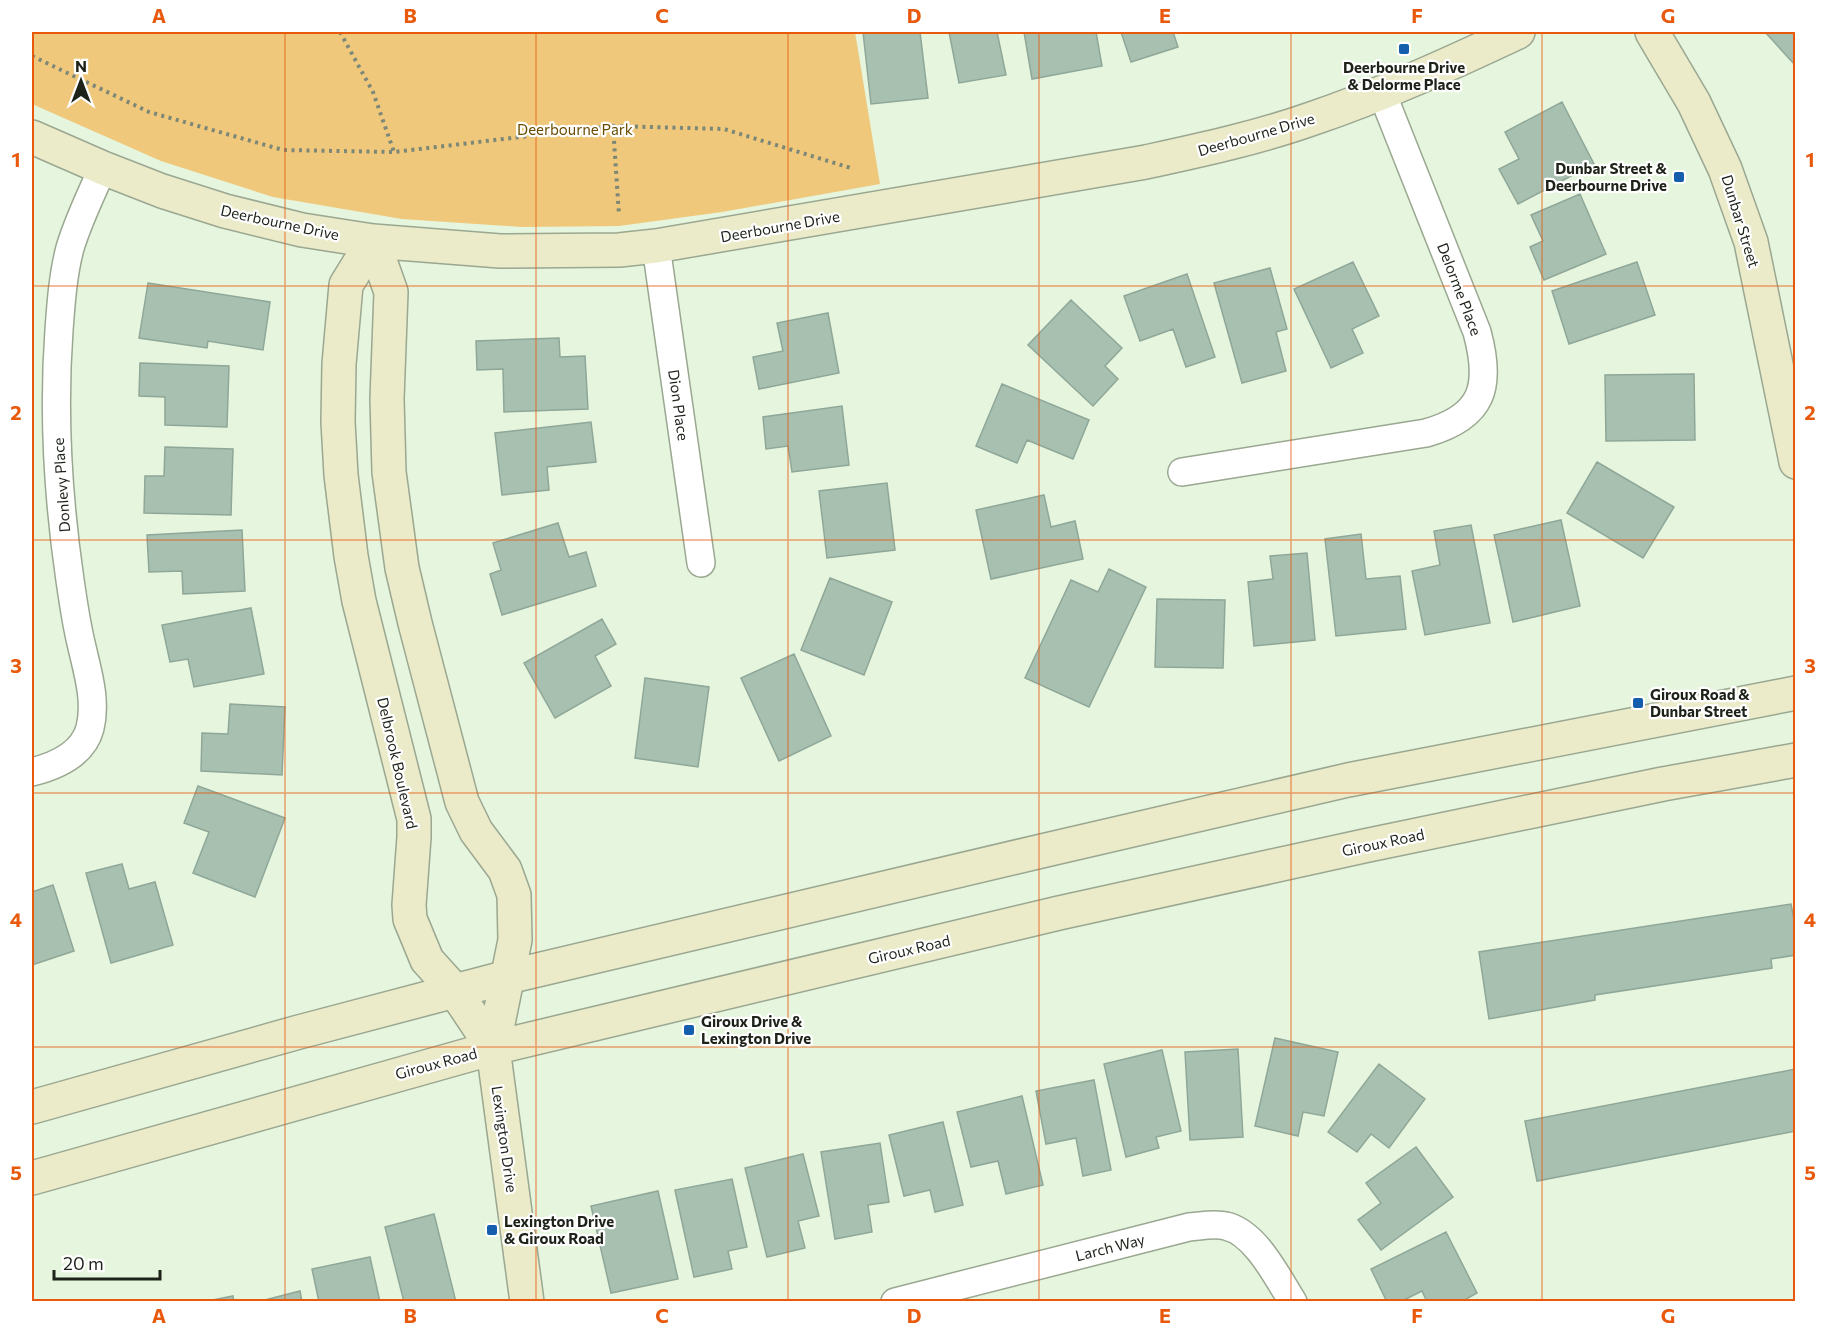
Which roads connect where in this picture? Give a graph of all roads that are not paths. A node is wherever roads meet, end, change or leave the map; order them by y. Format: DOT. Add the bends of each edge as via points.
graph roads {
  1 [pos="1518,32"];
  2 [pos="1652,32"];
  3 [pos="1382,93"];
  4 [pos="32,137"];
  5 [pos="103,168"];
  6 [pos="373,240"];
  7 [pos="656,246"];
  8 [pos="1796,462"];
  9 [pos="1182,472"];
  10 [pos="701,563"];
  11 [pos="1796,693"];
  12 [pos="1796,759"];
  13 [pos="32,772"];
  14 [pos="508,977"];
  15 [pos="455,991"];
  16 [pos="493,1048"];
  17 [pos="32,1107"];
  18 [pos="32,1178"];
  19 [pos="527,1302"];
  20 [pos="895,1302"];
  21 [pos="1293,1302"];
  1 -- 3 [label="street, Deerbourne Drive"];
  2 -- 8 [label="street, Dunbar Street" via="1694,103 1725,169 1751,242"];
  3 -- 7 [label="street, Deerbourne Drive" via="1308,120 1156,160"];
  3 -- 9 [label="street, Delorme Place" via="1478,332 1484,365 1479,399 1460,419 1426,432"];
  4 -- 5 [label="street, Deerbourne Drive"];
  5 -- 6 [label="street, Deerbourne Drive" via="225,212 302,230"];
  5 -- 13 [label="street, Donlevy Place" via="69,249 57,362 64,533 93,715 86,741 78,751"];
  6 -- 7 [label="street, Deerbourne Drive" via="500,251"];
  6 -- 14 [label="street" via="392,292 387,399 389,472 402,568 462,802 476,831 505,870 514,895 515,940"];
  6 -- 15 [label="street, Delbrook Boulevard" via="346,285 338,422 345,520 359,601 414,819 410,919 427,960"];
  7 -- 10 [label="street, Dion Place"];
  11 -- 14 [label="street" via="1348,780"];
  12 -- 16 [label="street, Giroux Road" via="1352,848 1059,913"];
  14 -- 15 [label="street"];
  14 -- 16 [label="street"];
  15 -- 16 [label="street, Delbrook Boulevard"];
  15 -- 17 [label="street"];
  16 -- 18 [label="street, Giroux Road"];
  16 -- 19 [label="street, Lexington Drive"];
  20 -- 21 [label="street, Larch Way" via="1189,1227 1225,1225 1244,1233"];
}
